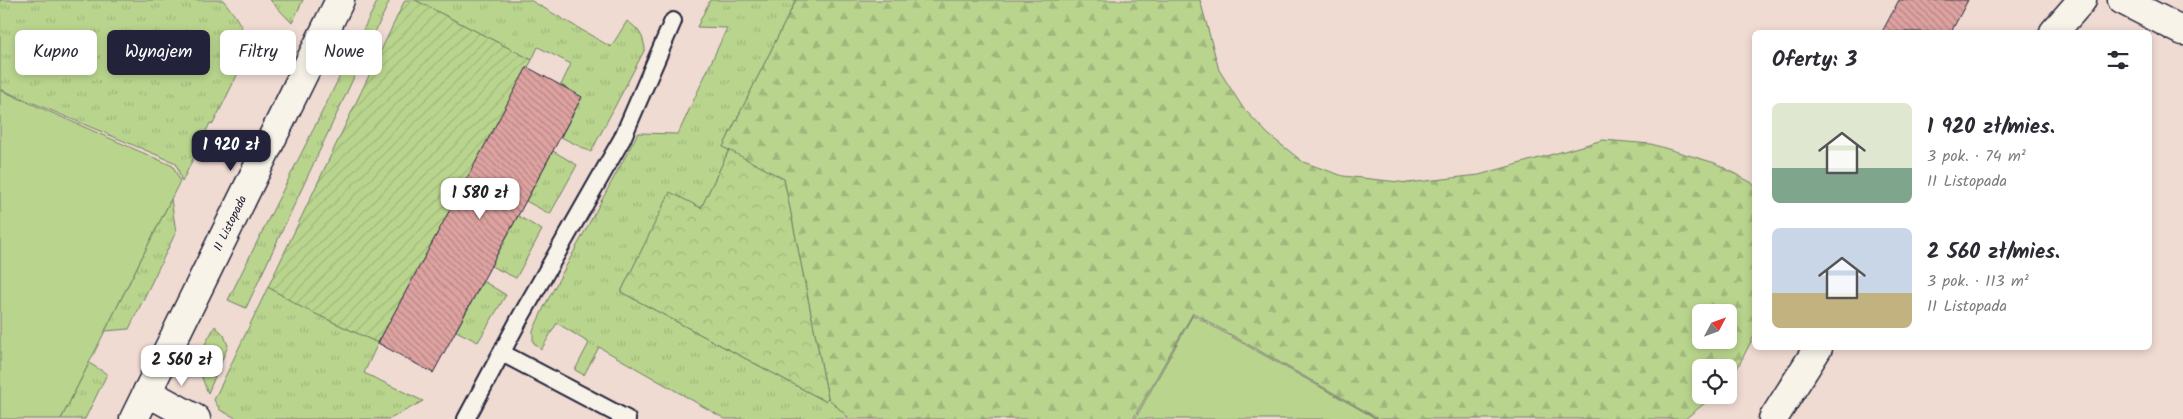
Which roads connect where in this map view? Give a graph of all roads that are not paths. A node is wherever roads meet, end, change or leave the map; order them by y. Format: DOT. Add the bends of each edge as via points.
graph roads {
  1 [pos="340,0"];
  2 [pos="2082,0"];
  3 [pos="2122,0"];
  4 [pos="673,21"];
  5 [pos="2056,30"];
  6 [pos="2183,31"];
  7 [pos="1817,350"];
  8 [pos="502,353"];
  9 [pos="147,392"];
  10 [pos="134,419"];
  11 [pos="196,419"];
  12 [pos="466,419"];
  13 [pos="627,419"];
  14 [pos="1773,419"];
  1 -- 9 [label="street, 11 Listopada"];
  2 -- 5 [label="street"];
  3 -- 6 [label="street"];
  4 -- 8 [label="lane" via="622,139"];
  7 -- 14 [label="street"];
  8 -- 12 [label="lane"];
  8 -- 13 [label="lane"];
  9 -- 10 [label="street, 11 Listopada"];
  9 -- 11 [label="street"];
}
